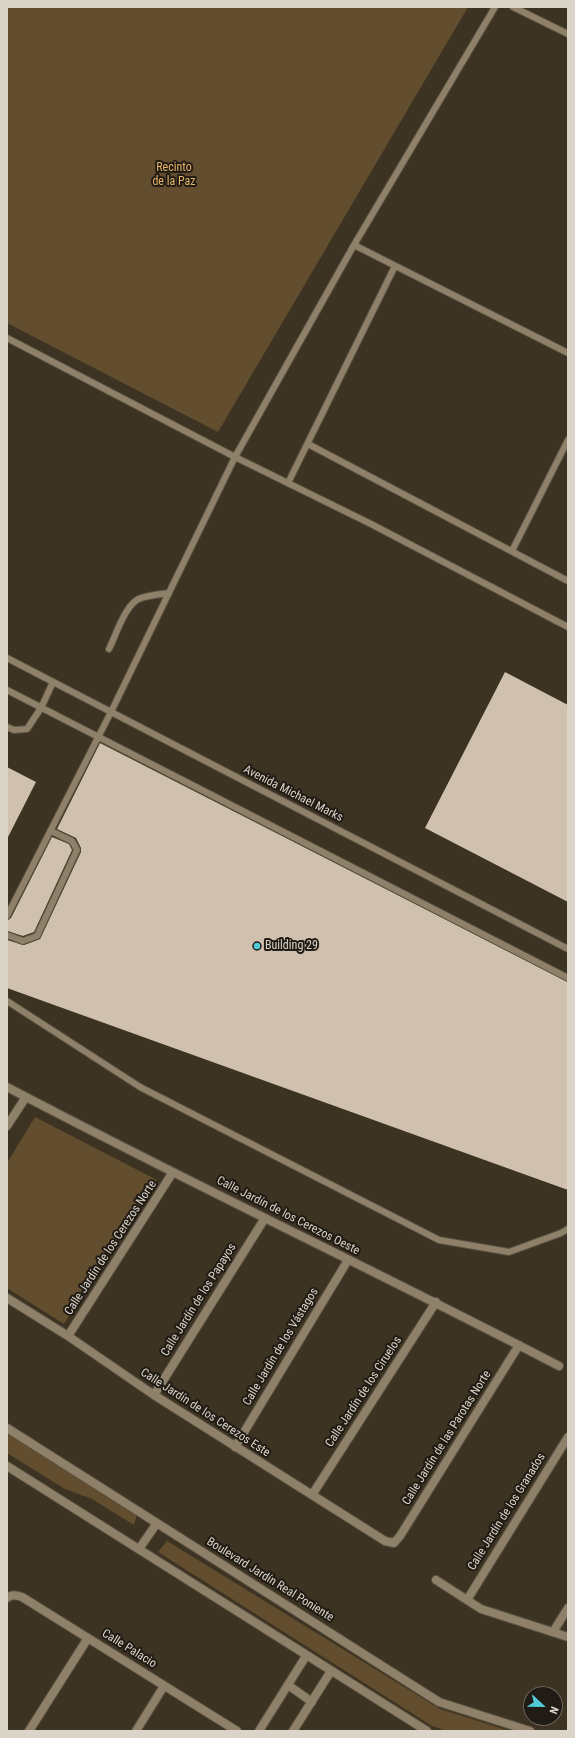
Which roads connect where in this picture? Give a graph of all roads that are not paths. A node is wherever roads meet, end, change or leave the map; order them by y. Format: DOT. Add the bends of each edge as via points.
graph roads {
  1 [pos="495,7"];
  2 [pos="513,7"];
  3 [pos="568,34"];
  4 [pos="354,245"];
  5 [pos="395,266"];
  6 [pos="7,338"];
  7 [pos="568,353"];
  8 [pos="568,440"];
  9 [pos="308,444"];
  10 [pos="234,457"];
  11 [pos="288,484"];
  12 [pos="512,551"];
  13 [pos="568,581"];
  14 [pos="169,593"];
  15 [pos="568,627"];
  16 [pos="109,650"];
  17 [pos="7,658"];
  18 [pos="53,682"];
  19 [pos="7,690"];
  20 [pos="41,708"];
  21 [pos="111,712"];
  22 [pos="7,726"];
  23 [pos="98,738"];
  24 [pos="51,831"];
  25 [pos="7,916"];
  26 [pos="7,935"];
  27 [pos="568,949"];
  28 [pos="568,978"];
  29 [pos="7,1001"];
  30 [pos="7,1087"];
  31 [pos="26,1097"];
  32 [pos="7,1126"];
  33 [pos="173,1172"];
  34 [pos="265,1218"];
  35 [pos="568,1229"];
  36 [pos="348,1260"];
  37 [pos="7,1298"];
  38 [pos="436,1302"];
  39 [pos="68,1336"];
  40 [pos="518,1345"];
  41 [pos="559,1366"];
  42 [pos="154,1396"];
  43 [pos="7,1428"];
  44 [pos="568,1436"];
  45 [pos="234,1446"];
  46 [pos="7,1466"];
  47 [pos="312,1495"];
  48 [pos="157,1523"];
  49 [pos="394,1543"];
  50 [pos="139,1549"];
  51 [pos="436,1580"];
  52 [pos="7,1598"];
  53 [pos="467,1600"];
  54 [pos="568,1608"];
  55 [pos="553,1632"];
  56 [pos="568,1637"];
  57 [pos="88,1638"];
  58 [pos="306,1656"];
  59 [pos="331,1671"];
  60 [pos="288,1685"];
  61 [pos="164,1686"];
  62 [pos="312,1702"];
  63 [pos="29,1731"];
  64 [pos="136,1731"];
  65 [pos="237,1731"];
  66 [pos="259,1731"];
  67 [pos="293,1731"];
  68 [pos="427,1731"];
  69 [pos="530,1731"];
  1 -- 4 [label="lane"];
  2 -- 3 [label="lane"];
  4 -- 5 [label="lane"];
  4 -- 10 [label="lane"];
  5 -- 7 [label="lane"];
  5 -- 9 [label="lane"];
  6 -- 10 [label="lane"];
  8 -- 12 [label="lane"];
  9 -- 11 [label="lane"];
  9 -- 12 [label="lane"];
  10 -- 11 [label="lane"];
  10 -- 14 [label="lane"];
  11 -- 15 [label="lane" via="371,524"];
  12 -- 13 [label="lane"];
  14 -- 16 [label="lane" via="133,602"];
  14 -- 21 [label="lane"];
  17 -- 18 [label="lane, Avenida Michael Marks"];
  18 -- 20 [label="lane"];
  18 -- 21 [label="lane, Avenida Michael Marks"];
  19 -- 20 [label="lane"];
  20 -- 22 [label="lane" via="27,729 14,730"];
  20 -- 23 [label="lane"];
  21 -- 23 [label="lane"];
  21 -- 27 [label="lane, Avenida Michael Marks"];
  23 -- 24 [label="lane"];
  23 -- 28 [label="lane"];
  24 -- 25 [label="lane"];
  24 -- 26 [label="lane" via="72,841 77,850 37,936 24,941"];
  29 -- 35 [label="lane" via="140,1087 439,1240 509,1252"];
  30 -- 31 [label="street, Calle Jardín de los Cerezos Oeste"];
  31 -- 32 [label="street"];
  31 -- 33 [label="street, Calle Jardín de los Cerezos Oeste"];
  33 -- 34 [label="street, Calle Jardín de los Cerezos Oeste"];
  33 -- 39 [label="street, Calle Jardín de los Cerezos Norte"];
  34 -- 36 [label="street, Calle Jardín de los Cerezos Oeste"];
  34 -- 42 [label="street, Calle Jardín de los Papayos"];
  36 -- 38 [label="street, Calle Jardín de los Cerezos Oeste"];
  36 -- 45 [label="street, Calle Jardín de los Vástagos"];
  37 -- 39 [label="street, Calle Jardín de los Cerezos Este"];
  38 -- 40 [label="street, Calle Jardín de los Cerezos Oeste"];
  38 -- 47 [label="street, Calle Jardín de los Ciruelos"];
  39 -- 42 [label="street, Calle Jardín de los Cerezos Este"];
  40 -- 41 [label="street, Calle Jardín de los Cerezos Oeste"];
  40 -- 49 [label="street, Calle Jardín de las Parotas Norte"];
  42 -- 45 [label="street, Calle Jardín de los Cerezos Este"];
  43 -- 48 [label="street, Boulevard Jardín Real Poniente"];
  44 -- 53 [label="street, Calle Jardín de los Granados"];
  45 -- 47 [label="street, Calle Jardín de los Cerezos Este"];
  46 -- 50 [label="street"];
  47 -- 49 [label="street, Calle Jardín de los Cerezos Este" via="385,1541"];
  48 -- 50 [label="street"];
  48 -- 69 [label="street, Boulevard Jardín Real Poniente" via="439,1702"];
  50 -- 58 [label="street"];
  51 -- 53 [label="street"];
  52 -- 57 [label="street, Calle Palacio" via="15,1594 22,1597"];
  53 -- 55 [label="street" via="481,1609"];
  54 -- 55 [label="street"];
  55 -- 56 [label="street"];
  57 -- 61 [label="street, Calle Palacio"];
  57 -- 63 [label="street"];
  58 -- 59 [label="street"];
  58 -- 60 [label="street"];
  59 -- 62 [label="street"];
  59 -- 68 [label="street"];
  60 -- 62 [label="street"];
  60 -- 66 [label="street"];
  61 -- 64 [label="street"];
  61 -- 65 [label="street, Calle Palacio"];
  62 -- 67 [label="street"];
}
